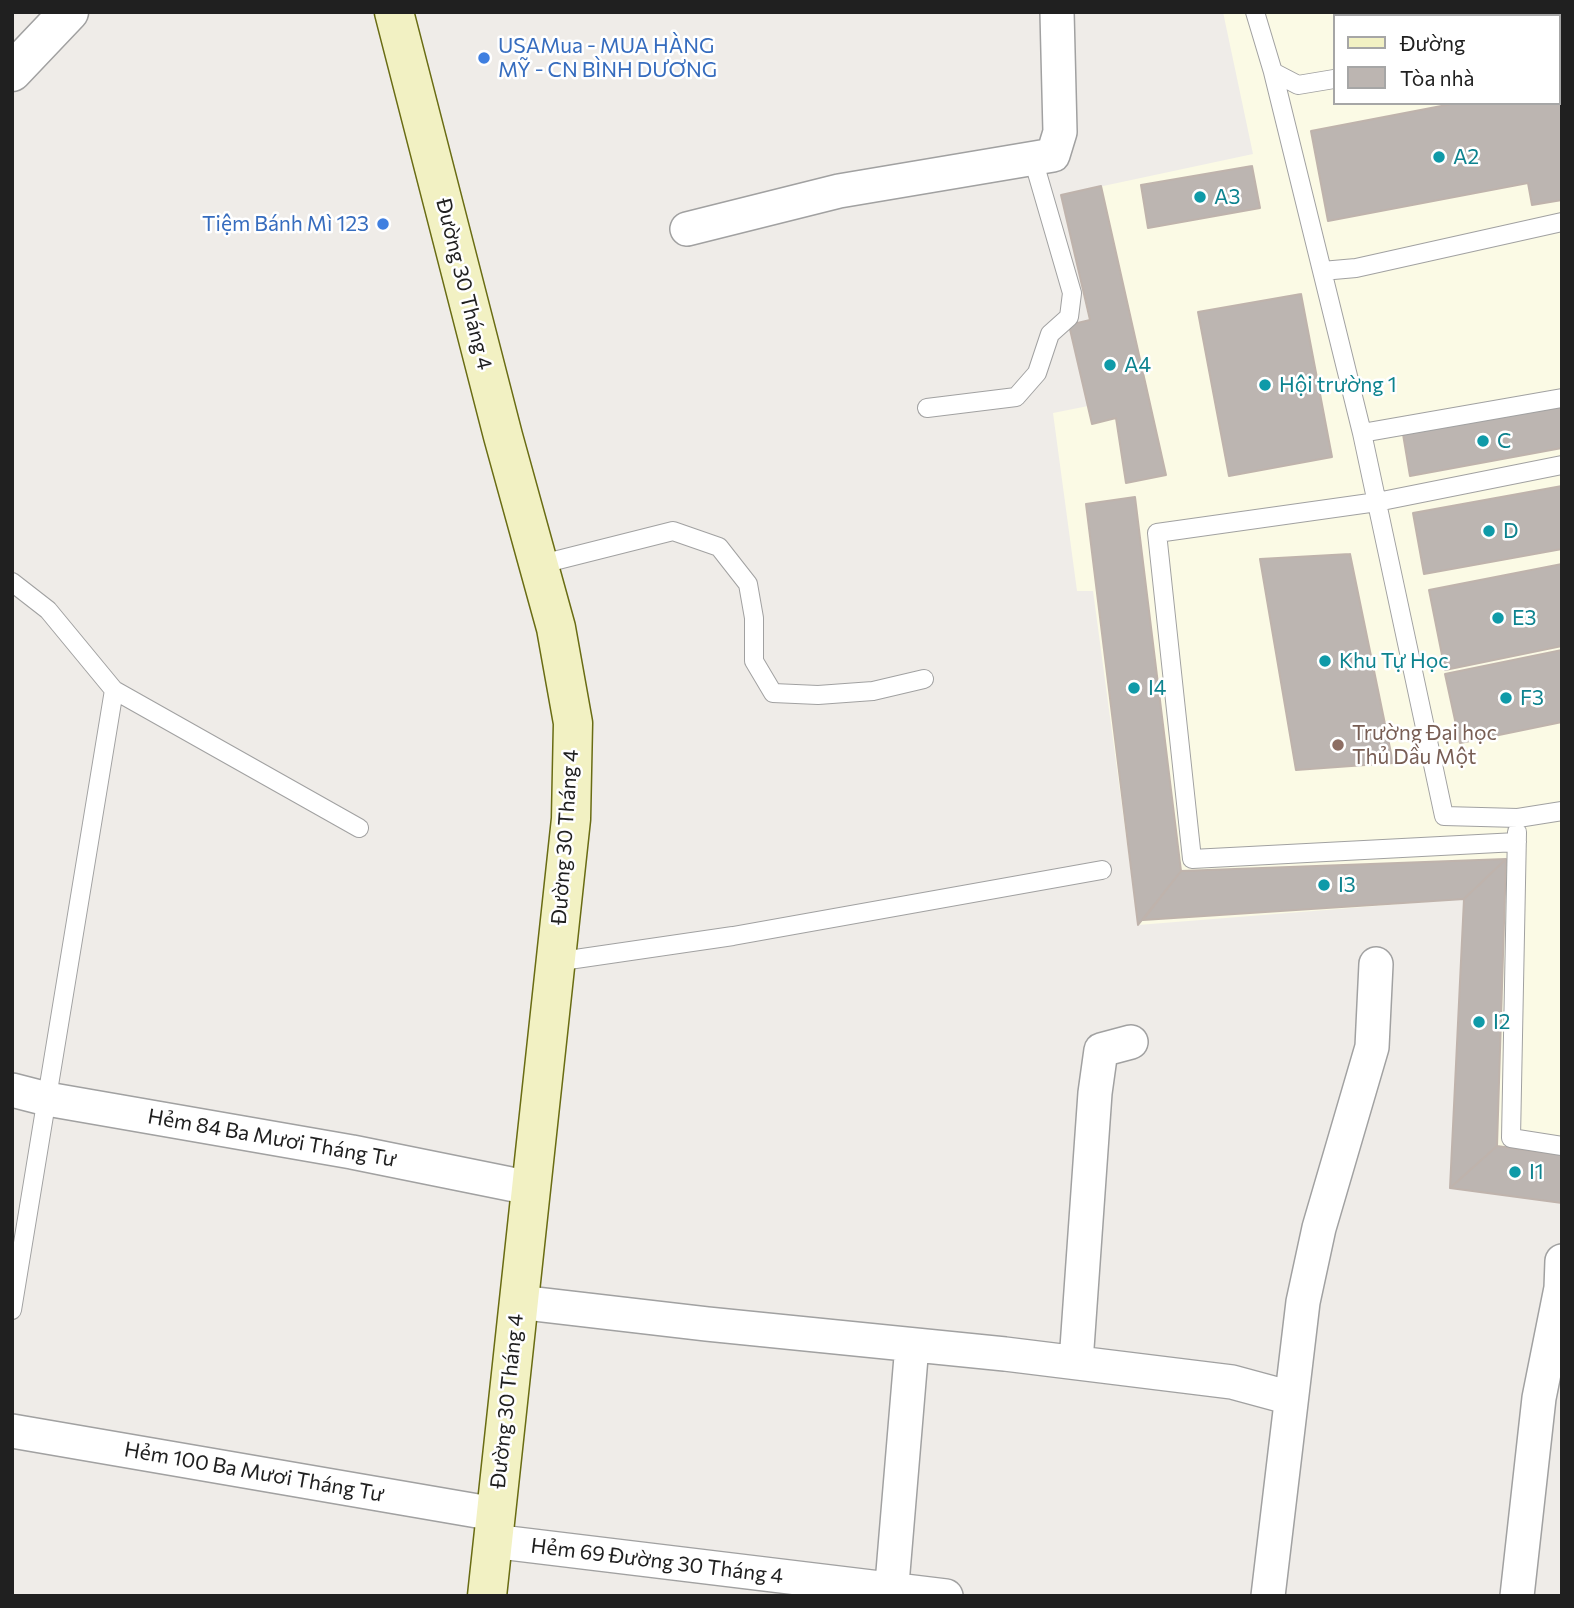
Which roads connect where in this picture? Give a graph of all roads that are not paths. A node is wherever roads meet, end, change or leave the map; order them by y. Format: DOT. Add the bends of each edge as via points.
graph roads {
  1 [pos="69,12"];
  2 [pos="394,12"];
  3 [pos="1057,12"];
  4 [pos="1255,12"];
  5 [pos="12,72"];
  6 [pos="1273,72"];
  7 [pos="1332,79"];
  8 [pos="1033,159"];
  9 [pos="1562,222"];
  10 [pos="687,229"];
  11 [pos="1322,271"];
  12 [pos="1562,398"];
  13 [pos="927,408"];
  14 [pos="1362,433"];
  15 [pos="1562,465"];
  16 [pos="1377,502"];
  17 [pos="538,565"];
  18 [pos="12,582"];
  19 [pos="924,679"];
  20 [pos="114,690"];
  21 [pos="1562,811"];
  22 [pos="1518,818"];
  23 [pos="359,828"];
  24 [pos="1517,842"];
  25 [pos="1102,870"];
  26 [pos="555,962"];
  27 [pos="1376,964"];
  28 [pos="1131,1042"];
  29 [pos="12,1090"];
  30 [pos="47,1099"];
  31 [pos="1562,1146"];
  32 [pos="530,1188"];
  33 [pos="1562,1261"];
  34 [pos="518,1302"];
  35 [pos="12,1310"];
  36 [pos="912,1345"];
  37 [pos="1076,1362"];
  38 [pos="1291,1398"];
  39 [pos="12,1431"];
  40 [pos="494,1527"];
  41 [pos="892,1593"];
  42 [pos="487,1596"];
  43 [pos="946,1596"];
  44 [pos="1269,1596"];
  45 [pos="1517,1596"];
  1 -- 5 [label="street"];
  2 -- 17 [label="main road, Đường 30 Tháng 4"];
  3 -- 8 [label="street" via="1060,132 1053,155"];
  4 -- 6 [label="lane"];
  6 -- 7 [label="lane" via="1298,85"];
  6 -- 11 [label="lane"];
  8 -- 10 [label="street" via="839,191"];
  8 -- 13 [label="lane" via="1072,293 1069,317 1050,334 1037,373 1016,397"];
  9 -- 11 [label="lane" via="1356,268"];
  11 -- 14 [label="lane"];
  12 -- 14 [label="lane"];
  14 -- 16 [label="lane"];
  15 -- 16 [label="lane"];
  16 -- 22 [label="lane" via="1444,816"];
  16 -- 24 [label="lane" via="1157,533 1192,859"];
  17 -- 19 [label="lane" via="674,531 719,547 748,584 754,661 773,693 873,691"];
  17 -- 26 [label="main road, Đường 30 Tháng 4" via="556,628 573,723 571,819"];
  18 -- 20 [label="lane" via="48,610"];
  20 -- 23 [label="lane"];
  20 -- 30 [label="lane"];
  21 -- 22 [label="lane"];
  22 -- 24 [label="lane"];
  24 -- 31 [label="lane" via="1511,1138"];
  25 -- 26 [label="lane" via="733,936"];
  26 -- 32 [label="main road, Đường 30 Tháng 4"];
  27 -- 38 [label="street" via="1372,1047 1319,1228 1303,1303"];
  28 -- 37 [label="street" via="1101,1050"];
  29 -- 30 [label="street, Hẻm 84 Ba Mươi Tháng Tư"];
  30 -- 32 [label="street, Hẻm 84 Ba Mươi Tháng Tư"];
  30 -- 35 [label="lane"];
  32 -- 34 [label="main road, Đường 30 Tháng 4"];
  33 -- 45 [label="street" via="1539,1398"];
  34 -- 36 [label="street"];
  34 -- 40 [label="main road, Đường 30 Tháng 4"];
  36 -- 37 [label="street"];
  36 -- 41 [label="street"];
  37 -- 38 [label="street" via="1232,1382"];
  38 -- 44 [label="street"];
  39 -- 40 [label="street, Hẻm 100 Ba Mươi Tháng Tư"];
  40 -- 41 [label="street, Hẻm 69 Đường 30 Tháng 4"];
  40 -- 42 [label="main road, Đường 30 Tháng 4"];
  41 -- 43 [label="street, Hẻm 69 Đường 30 Tháng 4"];
}
